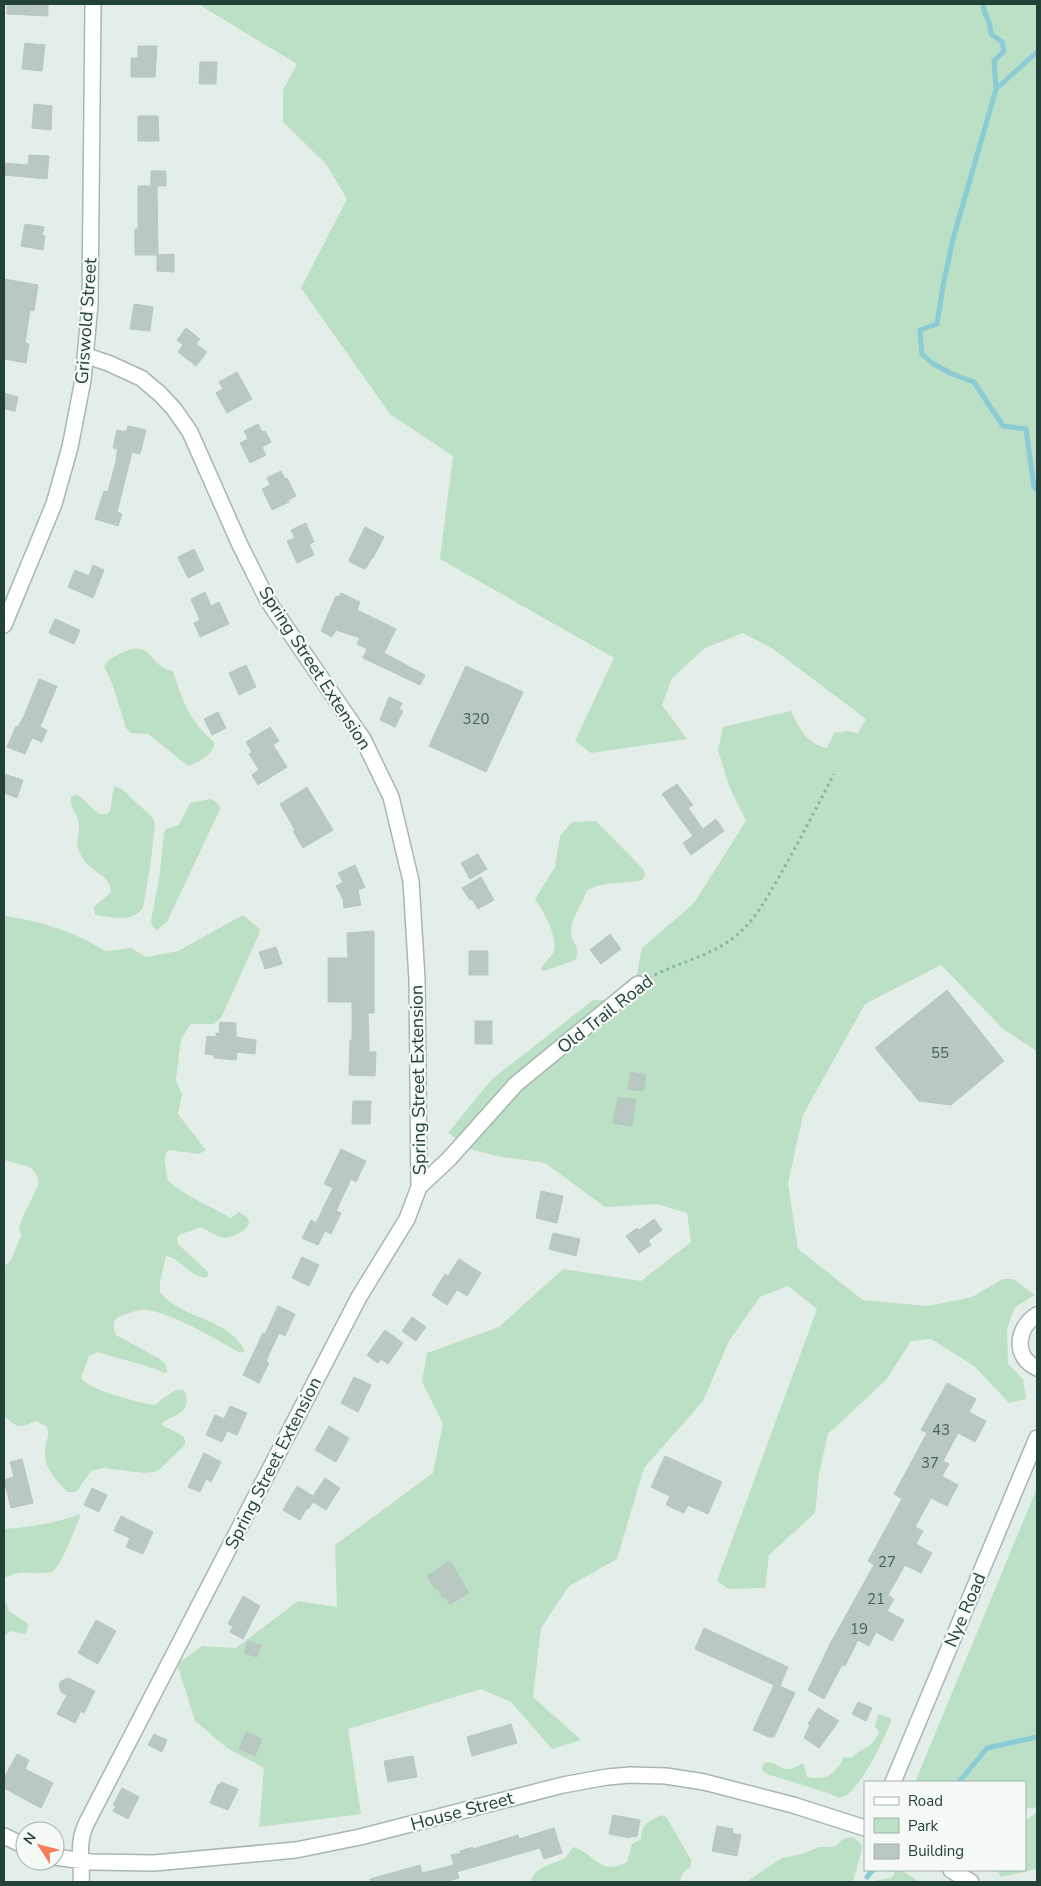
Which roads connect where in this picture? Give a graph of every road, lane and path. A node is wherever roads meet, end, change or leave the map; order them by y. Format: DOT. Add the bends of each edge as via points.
graph roads {
  1 [pos="93,4"];
  2 [pos="86,356"];
  3 [pos="4,625"];
  4 [pos="834,774"];
  5 [pos="638,984"];
  6 [pos="420,1187"];
  7 [pos="1037,1315"];
  8 [pos="1037,1368"];
  9 [pos="1037,1438"];
  10 [pos="893,1781"];
  11 [pos="864,1828"];
  12 [pos="65,1859"];
  13 [pos="80,1862"];
  14 [pos="953,1871"];
  15 [pos="81,1882"];
  16 [pos="971,1882"];
  1 -- 2 [label="street, Griswold Street" via="90,304"];
  2 -- 3 [label="street, Griswold Street" via="77,418 63,475 44,532"];
  2 -- 6 [label="street, Spring Street Extension" via="141,378 174,408 190,432 268,601 363,739 392,797 411,881 417,979"];
  4 -- 5 [label="path, Old Trail Road" via="788,862 747,927 718,948"];
  5 -- 6 [label="street, Old Trail Road" via="516,1084"];
  6 -- 13 [label="street, Spring Street Extension" via="407,1219 359,1297 86,1824 81,1835"];
  7 -- 8 [label="street" via="1025,1326 1020,1343 1026,1359"];
  9 -- 10 [label="street, Nye Road"];
  11 -- 13 [label="street, House Street" via="704,1782 623,1775 563,1785 309,1848 164,1862"];
  12 -- 13 [label="street, House Street"];
  13 -- 15 [label="street, Spring Street Extension"];
  14 -- 16 [label="street"];
}
